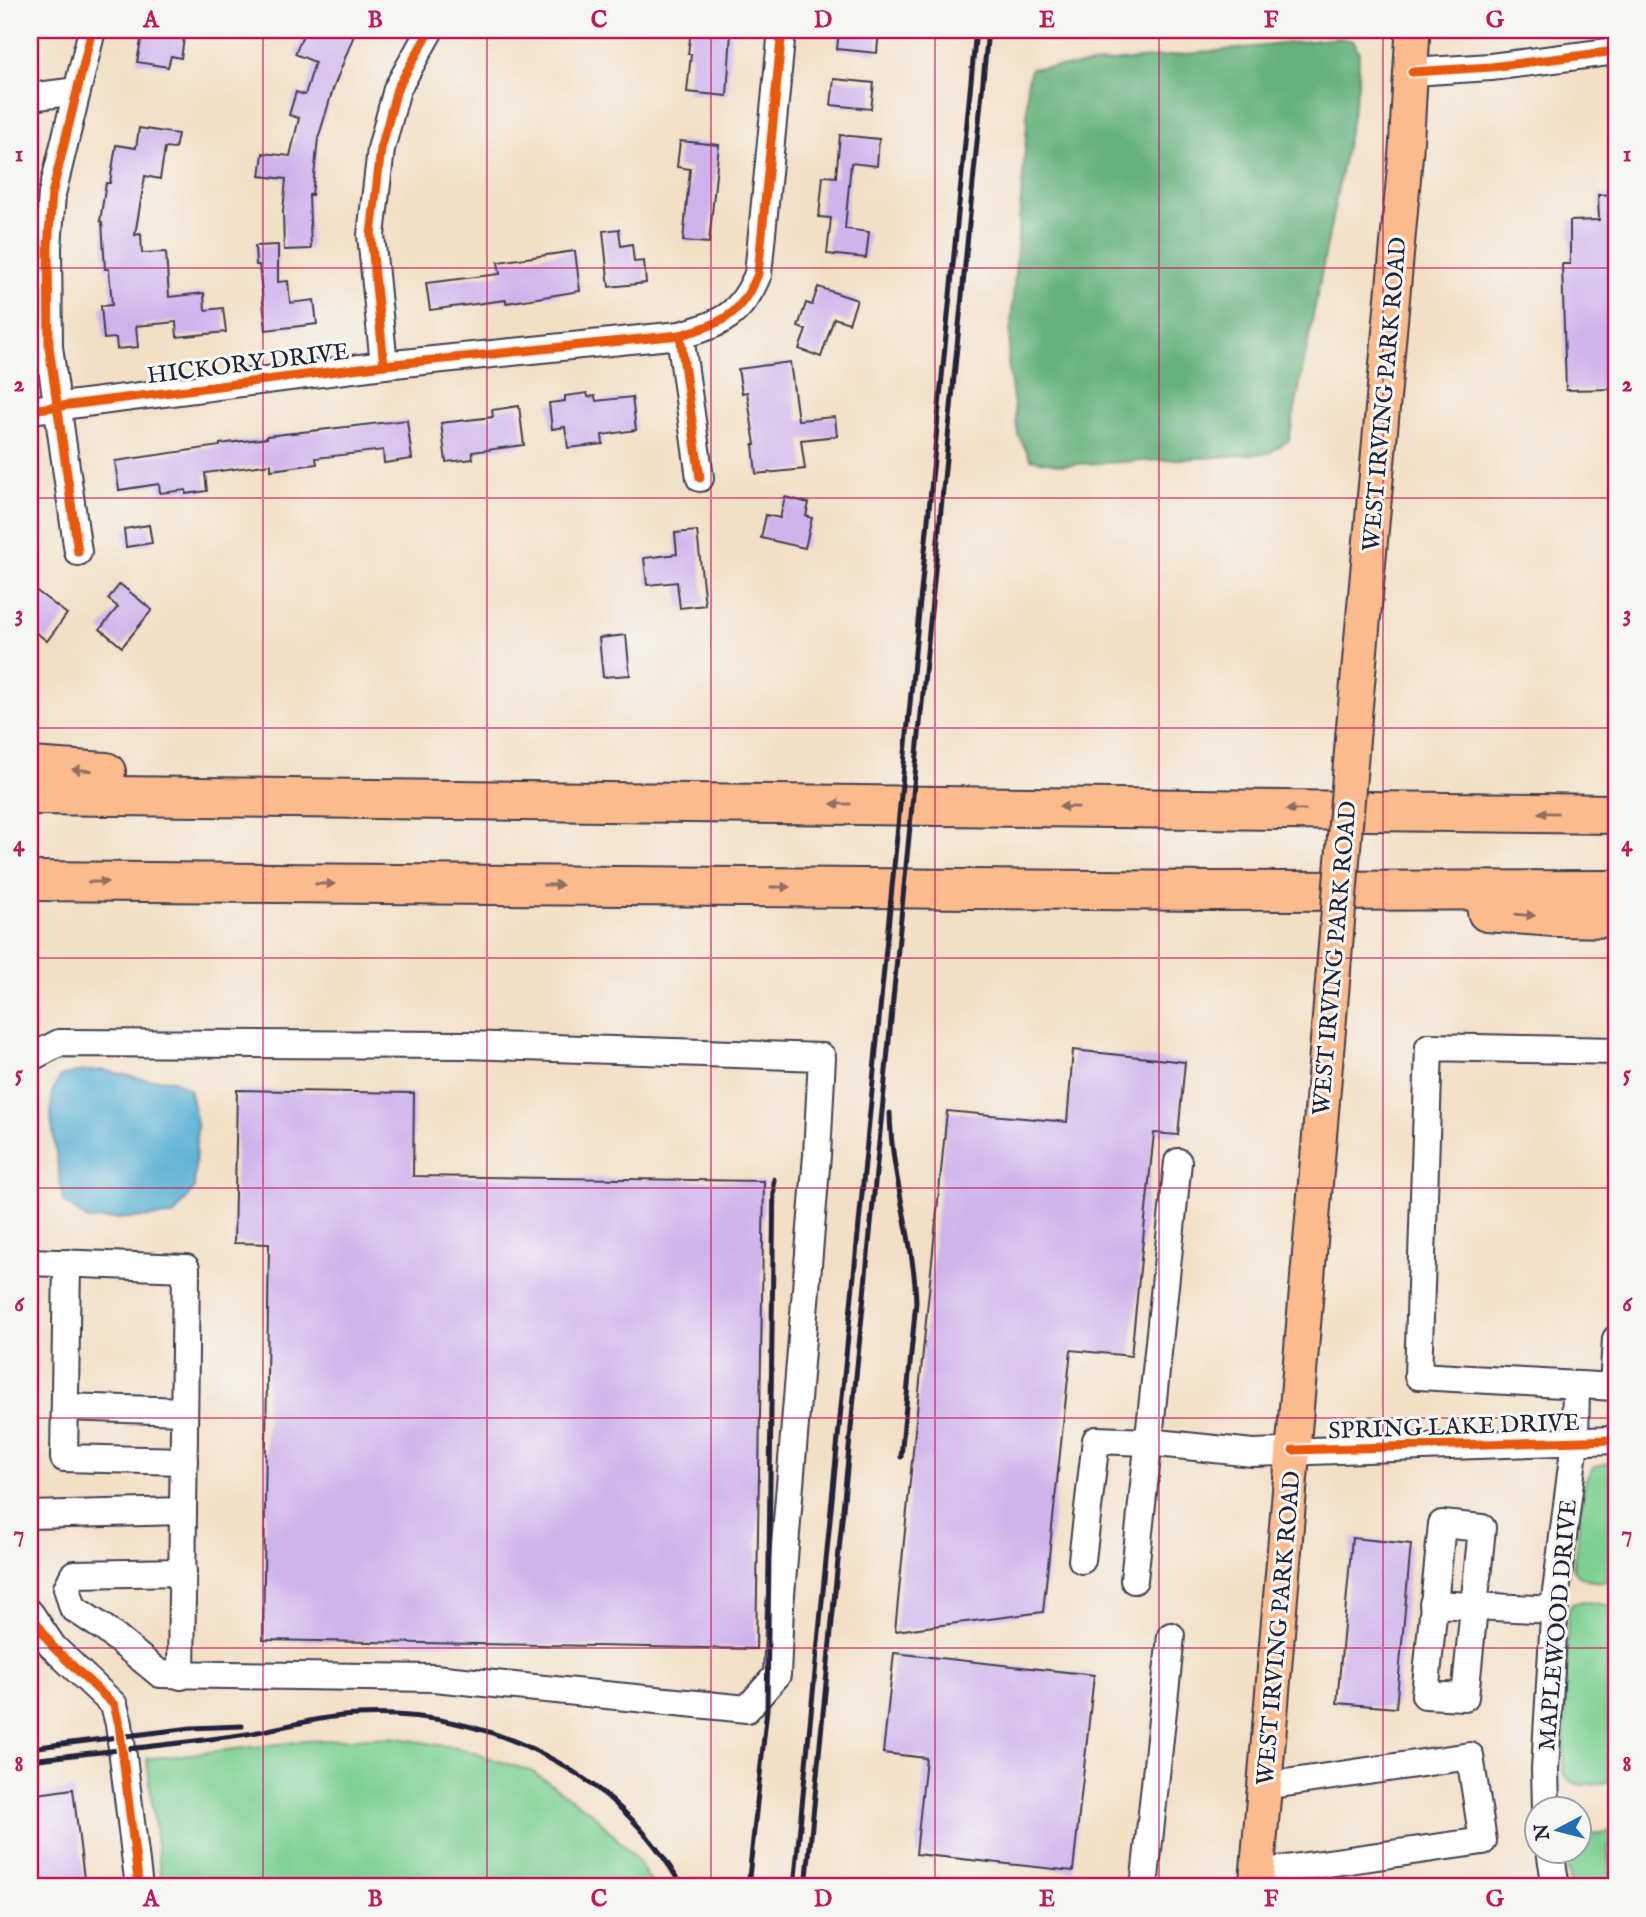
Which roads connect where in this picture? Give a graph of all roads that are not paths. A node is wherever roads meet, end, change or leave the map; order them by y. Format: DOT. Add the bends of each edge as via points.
graph roads {
  1 [pos="92,30"];
  2 [pos="429,30"];
  3 [pos="782,30"];
  4 [pos="1413,30"];
  5 [pos="1616,51"];
  6 [pos="1412,72"];
  7 [pos="78,91"];
  8 [pos="30,97"];
  9 [pos="680,334"];
  10 [pos="384,365"];
  11 [pos="58,407"];
  12 [pos="30,410"];
  13 [pos="700,478"];
  14 [pos="78,552"];
  15 [pos="30,767"];
  16 [pos="30,795"];
  17 [pos="344,798"];
  18 [pos="1616,814"];
  19 [pos="30,881"];
  20 [pos="1616,890"];
  21 [pos="1213,891"];
  22 [pos="1616,918"];
  23 [pos="1616,1051"];
  24 [pos="30,1058"];
  25 [pos="1178,1162"];
  26 [pos="30,1262"];
  27 [pos="66,1263"];
  28 [pos="1616,1339"];
  29 [pos="1576,1386"];
  30 [pos="1615,1387"];
  31 [pos="65,1407"];
  32 [pos="184,1411"];
  33 [pos="1616,1440"];
  34 [pos="1148,1441"];
  35 [pos="1575,1442"];
  36 [pos="1293,1450"];
  37 [pos="184,1461"];
  38 [pos="183,1511"];
  39 [pos="30,1515"];
  40 [pos="1082,1560"];
  41 [pos="183,1572"];
  42 [pos="1133,1580"];
  43 [pos="1433,1604"];
  44 [pos="1475,1606"];
  45 [pos="1554,1610"];
  46 [pos="30,1613"];
  47 [pos="1171,1636"];
  48 [pos="181,1676"];
  49 [pos="1265,1786"];
  50 [pos="1546,1794"];
  51 [pos="1552,1864"];
  52 [pos="1257,1880"];
  53 [pos="139,1887"];
  54 [pos="1144,1887"];
  55 [pos="1556,1887"];
  1 -- 7 [label="street"];
  2 -- 10 [label="street" via="397,89 381,149 372,235"];
  3 -- 9 [label="street, HICKORY DRIVE" via="758,274 743,304 733,312"];
  4 -- 6 [label="main road, WEST IRVING PARK ROAD"];
  5 -- 6 [label="street"];
  6 -- 36 [label="main road, WEST IRVING PARK ROAD, bridge"];
  7 -- 8 [label="street"];
  7 -- 11 [label="street" via="52,194 48,247 49,347"];
  9 -- 10 [label="street, HICKORY DRIVE"];
  9 -- 13 [label="street"];
  10 -- 11 [label="street, HICKORY DRIVE"];
  11 -- 12 [label="street, HICKORY DRIVE"];
  11 -- 14 [label="street"];
  17 -- 15 [label="highway, one-way"];
  16 -- 17 [label="highway"];
  18 -- 17 [label="highway, one-way"];
  19 -- 21 [label="highway, one-way"];
  20 -- 21 [label="highway"];
  21 -- 22 [label="highway, one-way"];
  23 -- 29 [label="street" via="1429,1047 1419,1376"];
  24 -- 48 [label="street" via="59,1043 466,1045 822,1057 777,1675 747,1709 434,1678"];
  25 -- 34 [label="street"];
  26 -- 27 [label="street"];
  27 -- 31 [label="street"];
  27 -- 32 [label="street" via="186,1268"];
  28 -- 30 [label="street"];
  29 -- 30 [label="street"];
  29 -- 35 [label="street, MAPLEWOOD DRIVE"];
  31 -- 32 [label="street"];
  31 -- 37 [label="street" via="64,1458"];
  32 -- 37 [label="street"];
  33 -- 35 [label="street, SPRING LAKE DRIVE"];
  34 -- 36 [label="street, SPRING LAKE DRIVE" via="1240,1452"];
  34 -- 40 [label="street, SPRING LAKE DRIVE" via="1096,1440"];
  34 -- 42 [label="street"];
  35 -- 36 [label="street, SPRING LAKE DRIVE"];
  35 -- 45 [label="street, MAPLEWOOD DRIVE"];
  36 -- 49 [label="main road, WEST IRVING PARK ROAD"];
  37 -- 38 [label="street"];
  38 -- 39 [label="street"];
  38 -- 41 [label="street"];
  41 -- 48 [label="street"];
  41 -- 48 [label="street" via="74,1574 67,1588 73,1608 160,1674"];
  43 -- 44 [label="street"];
  43 -- 44 [label="street" via="1441,1524 1482,1528"];
  43 -- 44 [label="street" via="1425,1695 1465,1697"];
  44 -- 45 [label="street"];
  45 -- 50 [label="street, MAPLEWOOD DRIVE"];
  46 -- 53 [label="street" via="53,1647 114,1705"];
  47 -- 54 [label="street"];
  49 -- 52 [label="main road, WEST IRVING PARK ROAD"];
  49 -- 52 [label="street" via="1470,1756 1483,1841"];
  51 -- 55 [label="street"];
}
